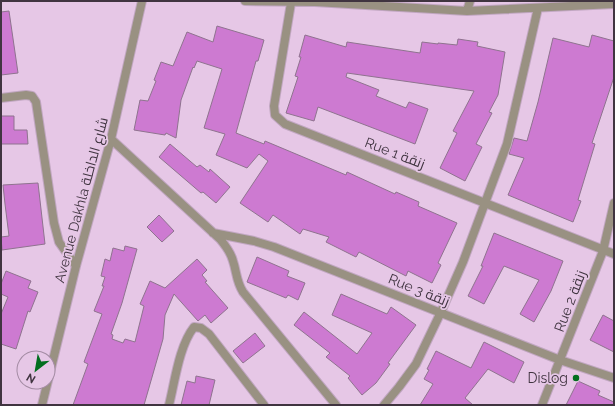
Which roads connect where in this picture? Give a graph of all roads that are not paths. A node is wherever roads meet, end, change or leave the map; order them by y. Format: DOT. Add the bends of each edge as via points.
graph roads {
  1 [pos="142,1"];
  2 [pos="245,1"];
  3 [pos="470,1"];
  4 [pos="291,2"];
  5 [pos="315,2"];
  6 [pos="614,4"];
  7 [pos="538,8"];
  8 [pos="467,11"];
  9 [pos="1,98"];
  10 [pos="111,139"];
  11 [pos="485,203"];
  12 [pos="614,203"];
  13 [pos="213,233"];
  14 [pos="603,251"];
  15 [pos="614,254"];
  16 [pos="76,266"];
  17 [pos="441,312"];
  18 [pos="560,360"];
  19 [pos="614,378"];
  20 [pos="42,405"];
  21 [pos="169,405"];
  22 [pos="264,405"];
  23 [pos="336,405"];
  24 [pos="384,405"];
  25 [pos="542,405"];
  1 -- 10 [label="street, Avenue Dakhla شارع الداخلة"];
  2 -- 4 [label="street"];
  3 -- 8 [label="street"];
  4 -- 5 [label="street"];
  4 -- 11 [label="street, Rue 1 زنقة" via="274,106 275,115 285,124"];
  5 -- 8 [label="street"];
  6 -- 7 [label="street"];
  7 -- 8 [label="street"];
  7 -- 11 [label="street" via="507,144"];
  9 -- 16 [label="street" via="26,95 32,96 36,102 54,223 59,242"];
  10 -- 13 [label="street"];
  10 -- 16 [label="street, Avenue Dakhla شارع الداخلة"];
  11 -- 14 [label="street, Rue 1 زنقة"];
  11 -- 17 [label="street"];
  12 -- 14 [label="street, Rue 2 زنقة"];
  13 -- 17 [label="street, Rue 3 زنقة" via="274,247"];
  13 -- 23 [label="street" via="230,253 236,278 243,292"];
  14 -- 15 [label="street, Rue 1 زنقة"];
  14 -- 18 [label="street, Rue 2 زنقة"];
  16 -- 20 [label="street, Avenue Dakhla شارع الداخلة"];
  17 -- 18 [label="street, Rue 3 زنقة"];
  17 -- 24 [label="street" via="416,364"];
  18 -- 19 [label="street, Rue 3 زنقة"];
  18 -- 25 [label="street, Rue 2 زنقة"];
  21 -- 22 [label="street" via="187,336 194,328 201,328 209,334"];
}
